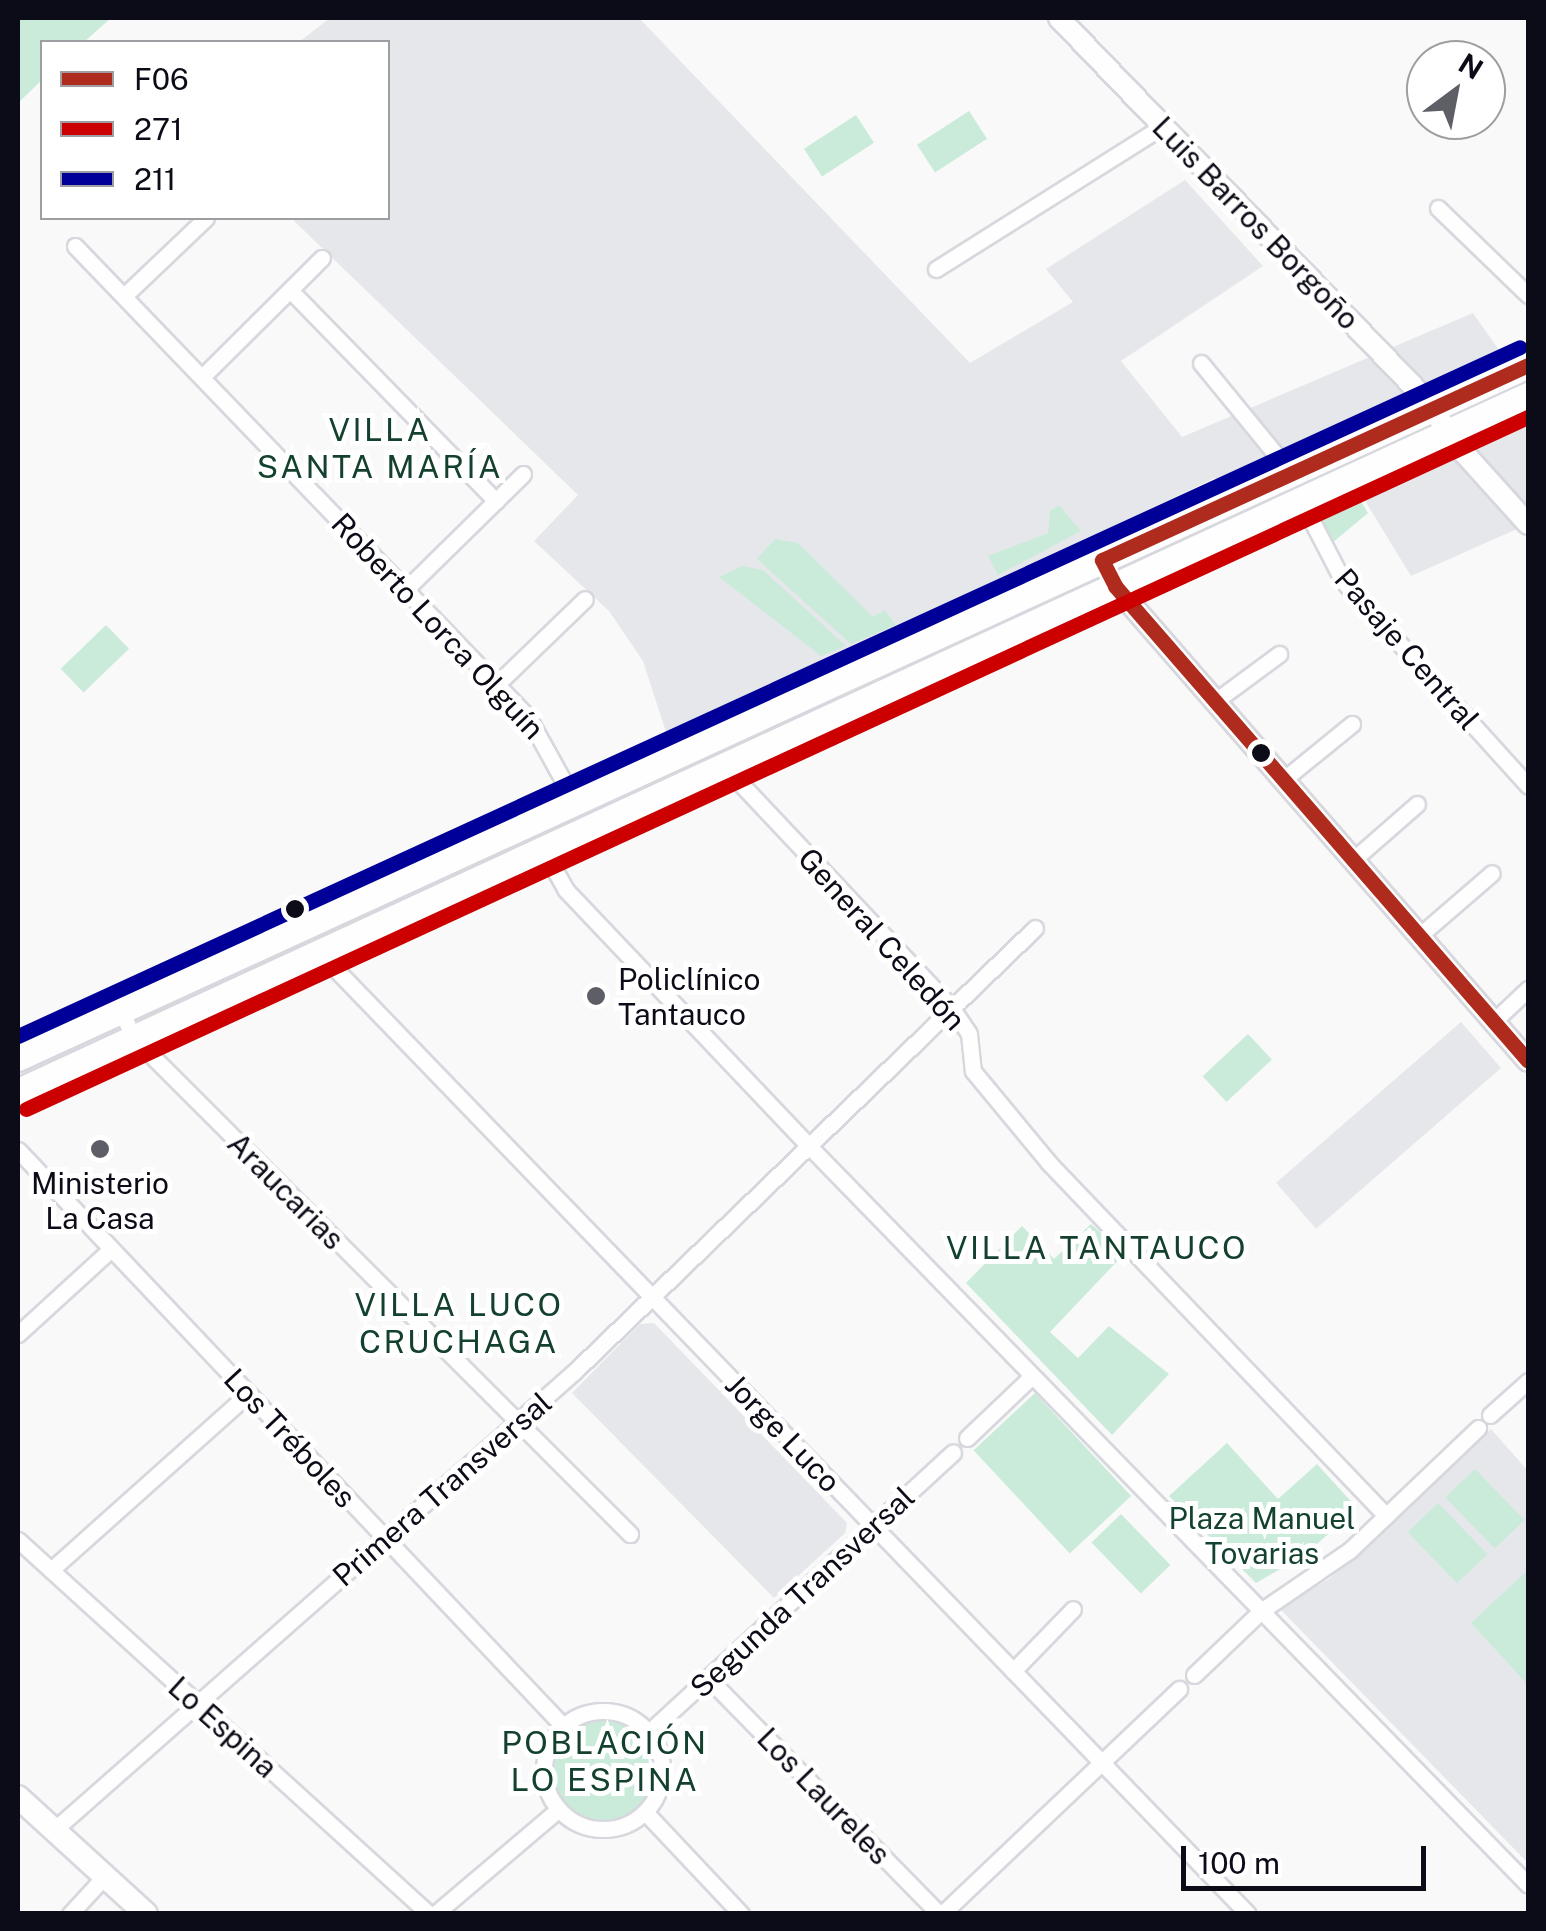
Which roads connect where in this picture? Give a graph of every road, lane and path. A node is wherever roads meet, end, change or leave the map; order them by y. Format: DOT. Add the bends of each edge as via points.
graph roads {
  1 [pos="1059,18"];
  2 [pos="1164,126"];
  3 [pos="1438,208"];
  4 [pos="204,220"];
  5 [pos="75,246"];
  6 [pos="322,258"];
  7 [pos="936,269"];
  8 [pos="290,290"];
  9 [pos="124,296"];
  10 [pos="1528,296"];
  11 [pos="1201,363"];
  12 [pos="1528,365"];
  13 [pos="202,377"];
  14 [pos="1528,394"];
  15 [pos="1434,409"];
  16 [pos="1446,433"];
  17 [pos="523,474"];
  18 [pos="1292,474"];
  19 [pos="1302,500"];
  20 [pos="496,501"];
  21 [pos="1528,524"];
  22 [pos="1102,560"];
  23 [pos="1115,586"];
  24 [pos="406,589"];
  25 [pos="585,600"];
  26 [pos="1279,654"];
  27 [pos="498,684"];
  28 [pos="1214,702"];
  29 [pos="1352,724"];
  30 [pos="724,766"];
  31 [pos="1283,780"];
  32 [pos="1528,786"];
  33 [pos="575,802"];
  34 [pos="1418,804"];
  35 [pos="542,848"];
  36 [pos="1353,860"];
  37 [pos="1492,874"];
  38 [pos="1035,928"];
  39 [pos="1419,936"];
  40 [pos="319,952"];
  41 [pos="1528,990"];
  42 [pos="952,1007"];
  43 [pos="121,1010"];
  44 [pos="1494,1021"];
  45 [pos="132,1037"];
  46 [pos="18,1058"];
  47 [pos="1528,1060"];
  48 [pos="18,1090"];
  49 [pos="808,1145"];
  50 [pos="18,1150"];
  51 [pos="112,1249"];
  52 [pos="652,1298"];
  53 [pos="18,1334"];
  54 [pos="1032,1376"];
  55 [pos="1528,1381"];
  56 [pos="248,1394"];
  57 [pos="1490,1415"];
  58 [pos="518,1423"];
  59 [pos="1478,1428"];
  60 [pos="967,1438"];
  61 [pos="953,1452"];
  62 [pos="1386,1516"];
  63 [pos="874,1527"];
  64 [pos="630,1534"];
  65 [pos="18,1540"];
  66 [pos="386,1540"];
  67 [pos="51,1570"];
  68 [pos="1073,1609"];
  69 [pos="1261,1611"];
  70 [pos="1014,1671"];
  71 [pos="1194,1675"];
  72 [pos="709,1679"];
  73 [pos="1179,1689"];
  74 [pos="198,1704"];
  75 [pos="563,1726"];
  76 [pos="649,1732"];
  77 [pos="1103,1763"];
  78 [pos="18,1797"];
  79 [pos="558,1809"];
  80 [pos="645,1812"];
  81 [pos="54,1830"];
  82 [pos="105,1876"];
  83 [pos="1528,1885"];
  84 [pos="70,1914"];
  85 [pos="146,1914"];
  86 [pos="432,1914"];
  87 [pos="741,1914"];
  88 [pos="940,1914"];
  89 [pos="1248,1914"];
  1 -- 2 [label="street, Luis Barros Borgoño"];
  2 -- 7 [label="street"];
  2 -- 15 [label="street, Luis Barros Borgoño"];
  3 -- 10 [label="street"];
  4 -- 9 [label="street"];
  5 -- 9 [label="street, Roberto Lorca Olguín"];
  6 -- 8 [label="street"];
  8 -- 13 [label="street"];
  8 -- 20 [label="street"];
  9 -- 13 [label="street, Roberto Lorca Olguín"];
  11 -- 18 [label="street"];
  12 -- 15 [label="main road"];
  13 -- 24 [label="street, Roberto Lorca Olguín"];
  14 -- 16 [label="main road"];
  15 -- 16 [label="street, Luis Barros Borgoño"];
  15 -- 18 [label="main road"];
  16 -- 19 [label="main road"];
  16 -- 21 [label="street, Luis Barros Borgoño"];
  17 -- 20 [label="street"];
  18 -- 22 [label="main road"];
  19 -- 23 [label="main road"];
  19 -- 32 [label="street, Pasaje Central" via="1344,581"];
  20 -- 24 [label="street"];
  22 -- 23 [label="street"];
  22 -- 33 [label="main road"];
  23 -- 28 [label="street"];
  23 -- 30 [label="main road"];
  24 -- 27 [label="street, Roberto Lorca Olguín"];
  25 -- 27 [label="street"];
  26 -- 28 [label="street"];
  27 -- 33 [label="street, Roberto Lorca Olguín" via="540,732"];
  28 -- 31 [label="street"];
  29 -- 31 [label="street"];
  30 -- 35 [label="main road"];
  30 -- 42 [label="street, General Celedón"];
  31 -- 36 [label="street"];
  33 -- 43 [label="main road"];
  34 -- 36 [label="street"];
  35 -- 40 [label="main road"];
  35 -- 49 [label="street" via="566,890"];
  36 -- 39 [label="street"];
  37 -- 39 [label="street"];
  38 -- 42 [label="street, Primera Transversal"];
  39 -- 44 [label="street"];
  40 -- 45 [label="main road"];
  40 -- 52 [label="street, Jorge Luco"];
  41 -- 44 [label="street"];
  42 -- 49 [label="street, Primera Transversal"];
  42 -- 62 [label="street, General Celedón" via="969,1034 973,1070 990,1094"];
  43 -- 45 [label="street, Araucarias"];
  43 -- 46 [label="main road"];
  44 -- 47 [label="street"];
  45 -- 48 [label="main road"];
  45 -- 58 [label="street, Araucarias"];
  49 -- 52 [label="street, Primera Transversal"];
  49 -- 54 [label="street"];
  50 -- 51 [label="street, Los Tréboles"];
  51 -- 53 [label="street"];
  51 -- 56 [label="street, Los Tréboles"];
  52 -- 58 [label="street, Primera Transversal"];
  52 -- 63 [label="street, Jorge Luco"];
  54 -- 60 [label="street"];
  54 -- 69 [label="street"];
  55 -- 57 [label="street"];
  56 -- 66 [label="street, Los Tréboles"];
  56 -- 67 [label="street"];
  58 -- 64 [label="street, Araucarias"];
  58 -- 66 [label="street, Primera Transversal"];
  59 -- 62 [label="street"];
  61 -- 63 [label="street, Segunda Transversal"];
  62 -- 69 [label="street" via="1320,1574"];
  63 -- 70 [label="street, Jorge Luco"];
  63 -- 72 [label="street, Segunda Transversal"];
  65 -- 67 [label="street, Lo Espina"];
  66 -- 74 [label="street, Primera Transversal"];
  66 -- 75 [label="street, Los Tréboles"];
  67 -- 74 [label="street, Lo Espina"];
  68 -- 70 [label="street"];
  69 -- 71 [label="street"];
  69 -- 83 [label="street"];
  70 -- 77 [label="street, Jorge Luco"];
  72 -- 76 [label="street, Segunda Transversal"];
  72 -- 88 [label="street, Los Laureles"];
  73 -- 77 [label="street"];
  74 -- 81 [label="street, Primera Transversal"];
  74 -- 86 [label="street, Lo Espina"];
  75 -- 76 [label="street" via="607,1710"];
  75 -- 79 [label="street" via="544,1761"];
  76 -- 80 [label="street" via="663,1773"];
  77 -- 88 [label="street"];
  77 -- 89 [label="street, Jorge Luco"];
  78 -- 81 [label="main road"];
  79 -- 80 [label="street" via="602,1830"];
  79 -- 86 [label="street"];
  80 -- 87 [label="street"];
  81 -- 82 [label="main road"];
  82 -- 84 [label="street"];
  82 -- 85 [label="main road"];
}
